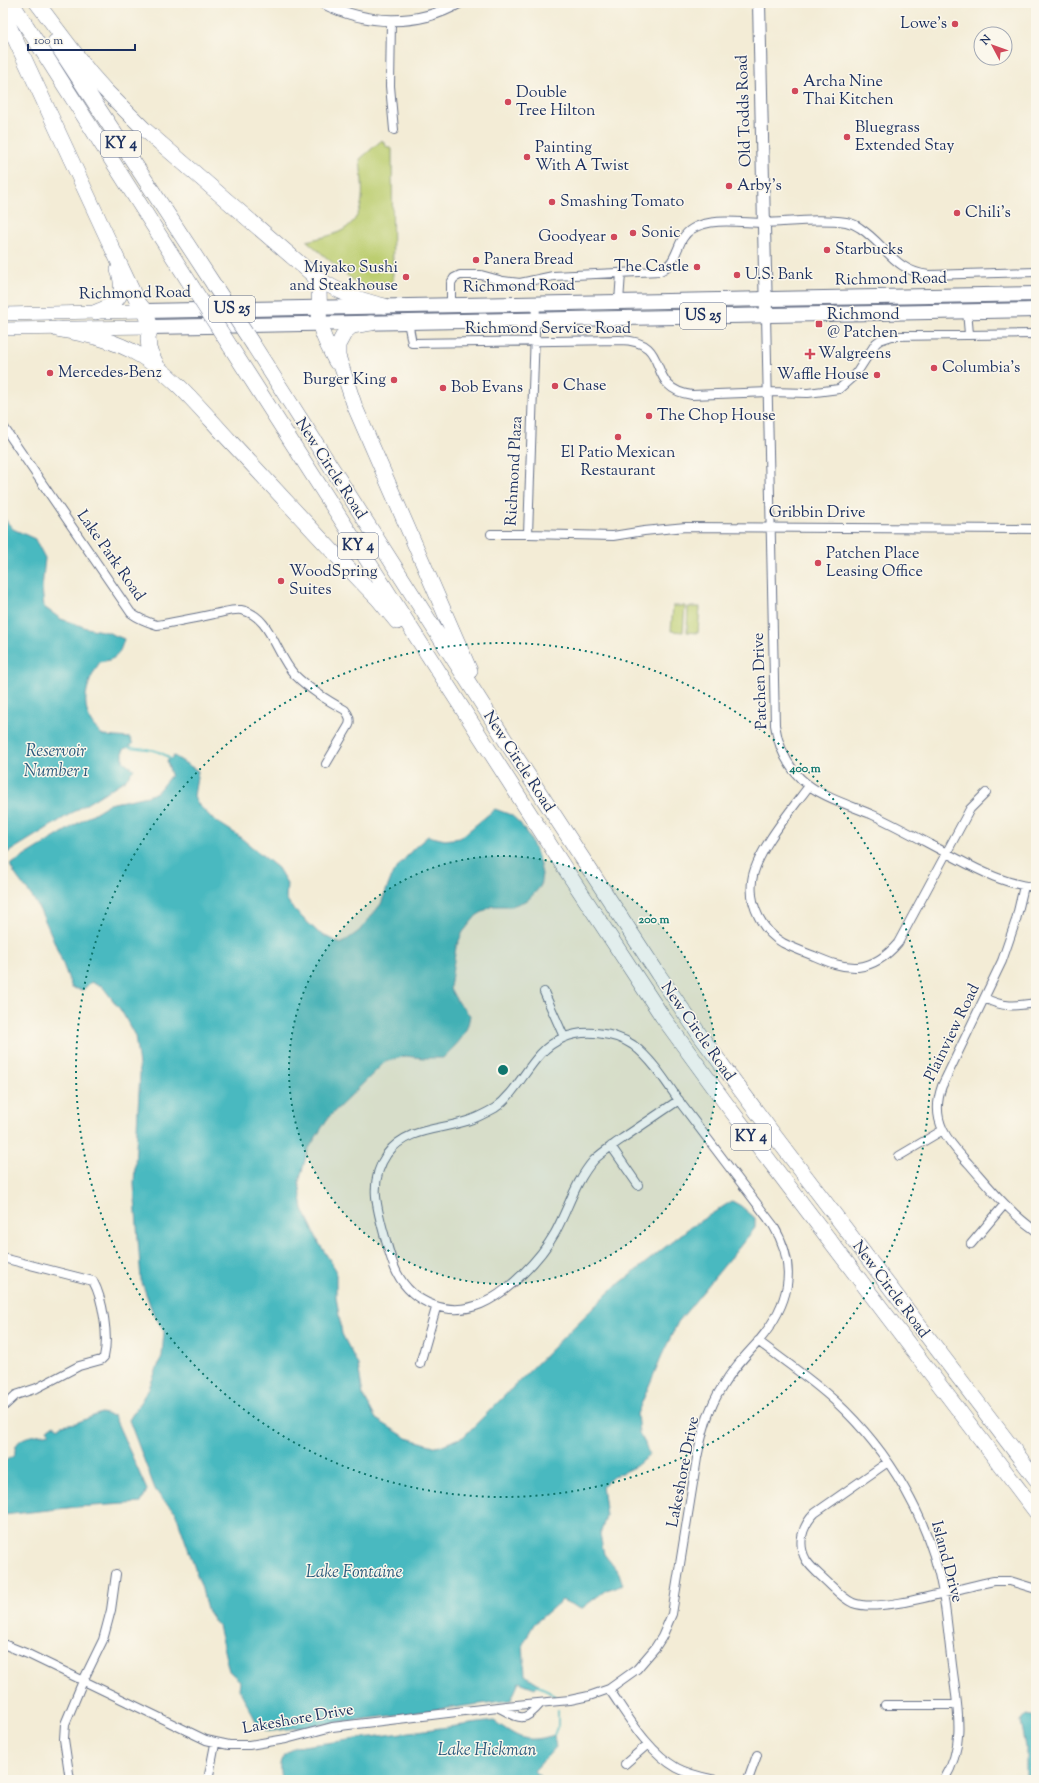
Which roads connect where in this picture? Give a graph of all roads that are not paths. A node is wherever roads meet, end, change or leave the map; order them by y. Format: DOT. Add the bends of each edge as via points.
graph roads {
  1 [pos="12,3"];
  2 [pos="30,3"];
  3 [pos="36,3"];
  4 [pos="323,3"];
  5 [pos="459,3"];
  6 [pos="759,3"];
  7 [pos="3,13"];
  8 [pos="391,21"];
  9 [pos="394,130"];
  10 [pos="765,223"];
  11 [pos="106,235"];
  12 [pos="1036,272"];
  13 [pos="620,273"];
  14 [pos="312,274"];
  15 [pos="1036,294"];
  16 [pos="767,299"];
  17 [pos="619,302"];
  18 [pos="536,303"];
  19 [pos="451,305"];
  20 [pos="385,306"];
  21 [pos="319,308"];
  22 [pos="1036,310"];
  23 [pos="145,311"];
  24 [pos="967,311"];
  25 [pos="96,312"];
  26 [pos="3,314"];
  27 [pos="766,315"];
  28 [pos="536,320"];
  29 [pos="408,322"];
  30 [pos="370,323"];
  31 [pos="320,324"];
  32 [pos="151,327"];
  33 [pos="3,329"];
  34 [pos="57,329"];
  35 [pos="969,334"];
  36 [pos="1036,334"];
  37 [pos="535,342"];
  38 [pos="159,370"];
  39 [pos="769,392"];
  40 [pos="352,399"];
  41 [pos="3,426"];
  42 [pos="772,527"];
  43 [pos="1036,529"];
  44 [pos="491,534"];
  45 [pos="528,534"];
  46 [pos="487,746"];
  47 [pos="509,746"];
  48 [pos="326,764"];
  49 [pos="809,786"];
  50 [pos="986,793"];
  51 [pos="946,853"];
  52 [pos="1024,886"];
  53 [pos="1036,887"];
  54 [pos="544,992"];
  55 [pos="985,998"];
  56 [pos="1036,1003"];
  57 [pos="564,1037"];
  58 [pos="679,1100"];
  59 [pos="943,1130"];
  60 [pos="612,1146"];
  61 [pos="899,1156"];
  62 [pos="638,1186"];
  63 [pos="1004,1205"];
  64 [pos="1036,1230"];
  65 [pos="971,1244"];
  66 [pos="3,1258"];
  67 [pos="436,1308"];
  68 [pos="758,1341"];
  69 [pos="420,1364"];
  70 [pos="3,1407"];
  71 [pos="888,1462"];
  72 [pos="1036,1479"];
  73 [pos="1036,1512"];
  74 [pos="116,1574"];
  75 [pos="1036,1589"];
  76 [pos="942,1592"];
  77 [pos="3,1644"];
  78 [pos="83,1681"];
  79 [pos="609,1689"];
  80 [pos="540,1704"];
  81 [pos="885,1705"];
  82 [pos="957,1705"];
  83 [pos="499,1708"];
  84 [pos="215,1744"];
  85 [pos="648,1744"];
  86 [pos="757,1755"];
  87 [pos="625,1764"];
  88 [pos="70,1780"];
  89 [pos="208,1780"];
  90 [pos="715,1780"];
  91 [pos="748,1780"];
  92 [pos="944,1780"];
  1 -- 46 [label="highway, New Circle Road / KY 4, bridge"];
  2 -- 47 [label="highway, New Circle Road / KY 4, bridge" via="254,346"];
  3 -- 14 [label="highway" via="106,92"];
  4 -- 8 [label="street" via="356,16"];
  5 -- 8 [label="street" via="425,16"];
  6 -- 10 [label="main road, Old Todds Road"];
  7 -- 11 [label="highway"];
  8 -- 9 [label="street" via="390,86"];
  10 -- 12 [label="street, Richmond Service Road" via="848,222 861,228 904,268 920,274"];
  10 -- 13 [label="street, Richmond Service Road" via="710,223 698,226 684,236 674,259 664,269 654,272"];
  10 -- 16 [label="main road, Old Todds Road"];
  11 -- 23 [label="highway"];
  11 -- 25 [label="highway" via="120,274 121,287 116,302"];
  13 -- 17 [label="street"];
  13 -- 19 [label="street, Richmond Service Road" via="553,276 520,283 480,275 460,275 450,283"];
  14 -- 20 [label="highway" via="351,297"];
  14 -- 21 [label="highway" via="320,292"];
  15 -- 16 [label="highway, Richmond Road / US 25"];
  16 -- 17 [label="highway, Richmond Road / US 25"];
  16 -- 27 [label="main road, Old Todds Road"];
  17 -- 18 [label="highway, Richmond Road / US 25"];
  18 -- 19 [label="highway, Richmond Road / US 25"];
  18 -- 28 [label="street, Richmond Plaza"];
  19 -- 20 [label="highway, Richmond Road / US 25"];
  20 -- 21 [label="highway, Richmond Road / US 25"];
  21 -- 23 [label="highway, Richmond Road / US 25"];
  21 -- 31 [label="highway"];
  22 -- 24 [label="highway, Richmond Road / US 25"];
  23 -- 25 [label="main road, Richmond Road / US 25"];
  23 -- 32 [label="highway"];
  24 -- 27 [label="highway, Richmond Road / US 25"];
  24 -- 35 [label="street"];
  25 -- 26 [label="main road, Richmond Road / US 25"];
  27 -- 28 [label="highway, Richmond Road / US 25"];
  27 -- 39 [label="street, Patchen Drive"];
  28 -- 29 [label="highway, Richmond Road / US 25"];
  28 -- 37 [label="street, Richmond Plaza"];
  29 -- 30 [label="highway, Richmond Road / US 25"];
  29 -- 37 [label="street, Richmond Service Road" via="412,343"];
  30 -- 31 [label="highway, Richmond Road / US 25"];
  30 -- 40 [label="highway" via="348,328 338,345 338,356"];
  31 -- 32 [label="highway, Richmond Road / US 25"];
  31 -- 40 [label="highway"];
  32 -- 34 [label="main road, Richmond Road / US 25"];
  32 -- 38 [label="highway" via="149,349"];
  33 -- 34 [label="main road, Richmond Road / US 25"];
  34 -- 38 [label="highway" via="119,345 142,357"];
  35 -- 36 [label="street, Richmond Service Road"];
  35 -- 39 [label="street, Richmond Service Road" via="886,337 876,343 856,374 839,389 808,393"];
  37 -- 39 [label="street, Richmond Service Road" via="637,341 650,350 657,360 663,380 681,394"];
  37 -- 45 [label="street, Richmond Plaza"];
  38 -- 46 [label="highway" via="177,385 378,600"];
  39 -- 42 [label="street, Patchen Drive"];
  40 -- 47 [label="highway" via="472,674"];
  41 -- 48 [label="street, Lake Park Road" via="131,613 146,622 157,624 232,610 248,612 257,617 294,674 314,692 348,713 349,725"];
  42 -- 43 [label="street, Gribbin Drive"];
  42 -- 45 [label="street, Gribbin Drive" via="667,528 599,537"];
  42 -- 49 [label="street, Patchen Drive" via="776,734 786,760"];
  44 -- 45 [label="street, Richmond Plaza"];
  46 -- 73 [label="highway, New Circle Road / KY 4" via="662,1016"];
  47 -- 72 [label="highway, New Circle Road / KY 4" via="702,1038"];
  49 -- 51 [label="street, Patchen Drive"];
  49 -- 51 [label="street" via="762,852 752,881 756,912 769,931 785,944 841,966 858,967 877,962 887,956 898,943"];
  50 -- 51 [label="street" via="970,809"];
  51 -- 52 [label="street, Patchen Drive" via="987,874"];
  52 -- 53 [label="street, Patchen Drive"];
  52 -- 55 [label="street, Plainview Road" via="1011,936"];
  54 -- 57 [label="street"];
  55 -- 56 [label="street" via="1006,1006"];
  55 -- 59 [label="street, Plainview Road" via="942,1086 938,1106"];
  57 -- 58 [label="street, Lakeshore Drive" via="574,1034 602,1034 631,1044 648,1059"];
  57 -- 67 [label="street, Lakeshore Drive" via="540,1053 512,1091 497,1106 466,1121 408,1136 395,1145 382,1163 375,1182 375,1194 395,1268 402,1282 414,1295"];
  58 -- 60 [label="street, Lakeshore Drive"];
  58 -- 68 [label="street, Lakeshore Drive" via="773,1225 784,1248 788,1278 785,1295 774,1320"];
  59 -- 61 [label="street"];
  59 -- 63 [label="street, Plainview Road"];
  60 -- 62 [label="street"];
  60 -- 67 [label="street, Lakeshore Drive" via="598,1156 589,1167 548,1245 520,1275 482,1304 461,1309"];
  63 -- 64 [label="street, Plainview Road"];
  63 -- 65 [label="street"];
  66 -- 70 [label="street" via="93,1281 100,1294 106,1343 104,1357 101,1360 78,1366 37,1388 16,1395"];
  67 -- 69 [label="street"];
  68 -- 71 [label="street, Island Drive" via="834,1400 870,1437"];
  68 -- 79 [label="street, Lakeshore Drive" via="722,1385 706,1421 697,1458 676,1596 668,1626 646,1659 628,1677"];
  71 -- 76 [label="street, Island Drive" via="917,1511"];
  71 -- 76 [label="street" via="810,1518 803,1530 803,1553 810,1565 837,1591 860,1605 881,1606"];
  74 -- 78 [label="street" via="111,1610 103,1640"];
  75 -- 76 [label="street" via="1010,1581 994,1581"];
  76 -- 82 [label="street, Island Drive"];
  77 -- 78 [label="street, Lakeshore Drive"];
  78 -- 84 [label="street, Lakeshore Drive"];
  78 -- 88 [label="street" via="64,1730"];
  79 -- 80 [label="street, Lakeshore Drive" via="589,1696"];
  79 -- 85 [label="street"];
  80 -- 83 [label="street, Lakeshore Drive"];
  80 -- 83 [label="street" via="529,1716 521,1717"];
  81 -- 82 [label="street"];
  82 -- 92 [label="street, Island Drive" via="958,1749"];
  83 -- 84 [label="street, Lakeshore Drive" via="332,1727 249,1745"];
  84 -- 89 [label="street"];
  85 -- 87 [label="street"];
  85 -- 90 [label="street" via="677,1768"];
  86 -- 91 [label="street"];
}
